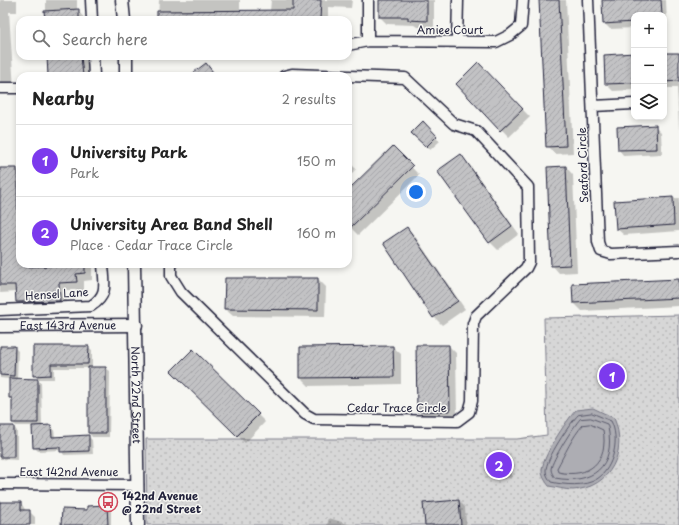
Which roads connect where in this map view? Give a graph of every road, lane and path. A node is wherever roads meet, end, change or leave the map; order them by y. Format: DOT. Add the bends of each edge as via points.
graph roads {
  1 [pos="91,0"];
  2 [pos="122,0"];
  3 [pos="368,0"];
  4 [pos="458,0"];
  5 [pos="523,0"];
  6 [pos="588,0"];
  7 [pos="92,16"];
  8 [pos="124,16"];
  9 [pos="368,41"];
  10 [pos="457,42"];
  11 [pos="352,44"];
  12 [pos="93,60"];
  13 [pos="126,60"];
  14 [pos="94,72"];
  15 [pos="126,72"];
  16 [pos="352,76"];
  17 [pos="0,88"];
  18 [pos="16,88"];
  19 [pos="631,104"];
  20 [pos="593,106"];
  21 [pos="679,251"];
  22 [pos="103,268"];
  23 [pos="134,268"];
  24 [pos="171,268"];
  25 [pos="0,310"];
  26 [pos="136,325"];
  27 [pos="0,326"];
  28 [pos="0,484"];
  29 [pos="138,485"];
  30 [pos="138,525"];
  1 -- 7 [label="street"];
  2 -- 8 [label="street"];
  3 -- 9 [label="street"];
  4 -- 10 [label="street"];
  5 -- 10 [label="street, Amiee Court" via="520,26 510,35 496,42"];
  6 -- 20 [label="street, Seaford Circle"];
  9 -- 10 [label="street, Amiee Court"];
  9 -- 11 [label="street, Amiee Court"];
  12 -- 14 [label="street"];
  13 -- 15 [label="street"];
  16 -- 24 [label="street, Cedar Trace Circle" via="405,78 454,124 476,131 528,187 529,262 526,268 476,316 473,324 472,401 469,412 457,421 314,419 305,414 181,292 171,276"];
  17 -- 18 [label="street"];
  19 -- 20 [label="street"];
  20 -- 21 [label="street, Seaford Circle" via="598,242 601,251 612,254"];
  22 -- 25 [label="street, Hensel Lane" via="104,292 101,300 91,306"];
  23 -- 26 [label="street, North 22nd Street"];
  26 -- 27 [label="street, East 143rd Avenue"];
  26 -- 29 [label="street, North 22nd Street"];
  28 -- 29 [label="street, East 142nd Avenue"];
  29 -- 30 [label="street, North 22nd Street"];
}
